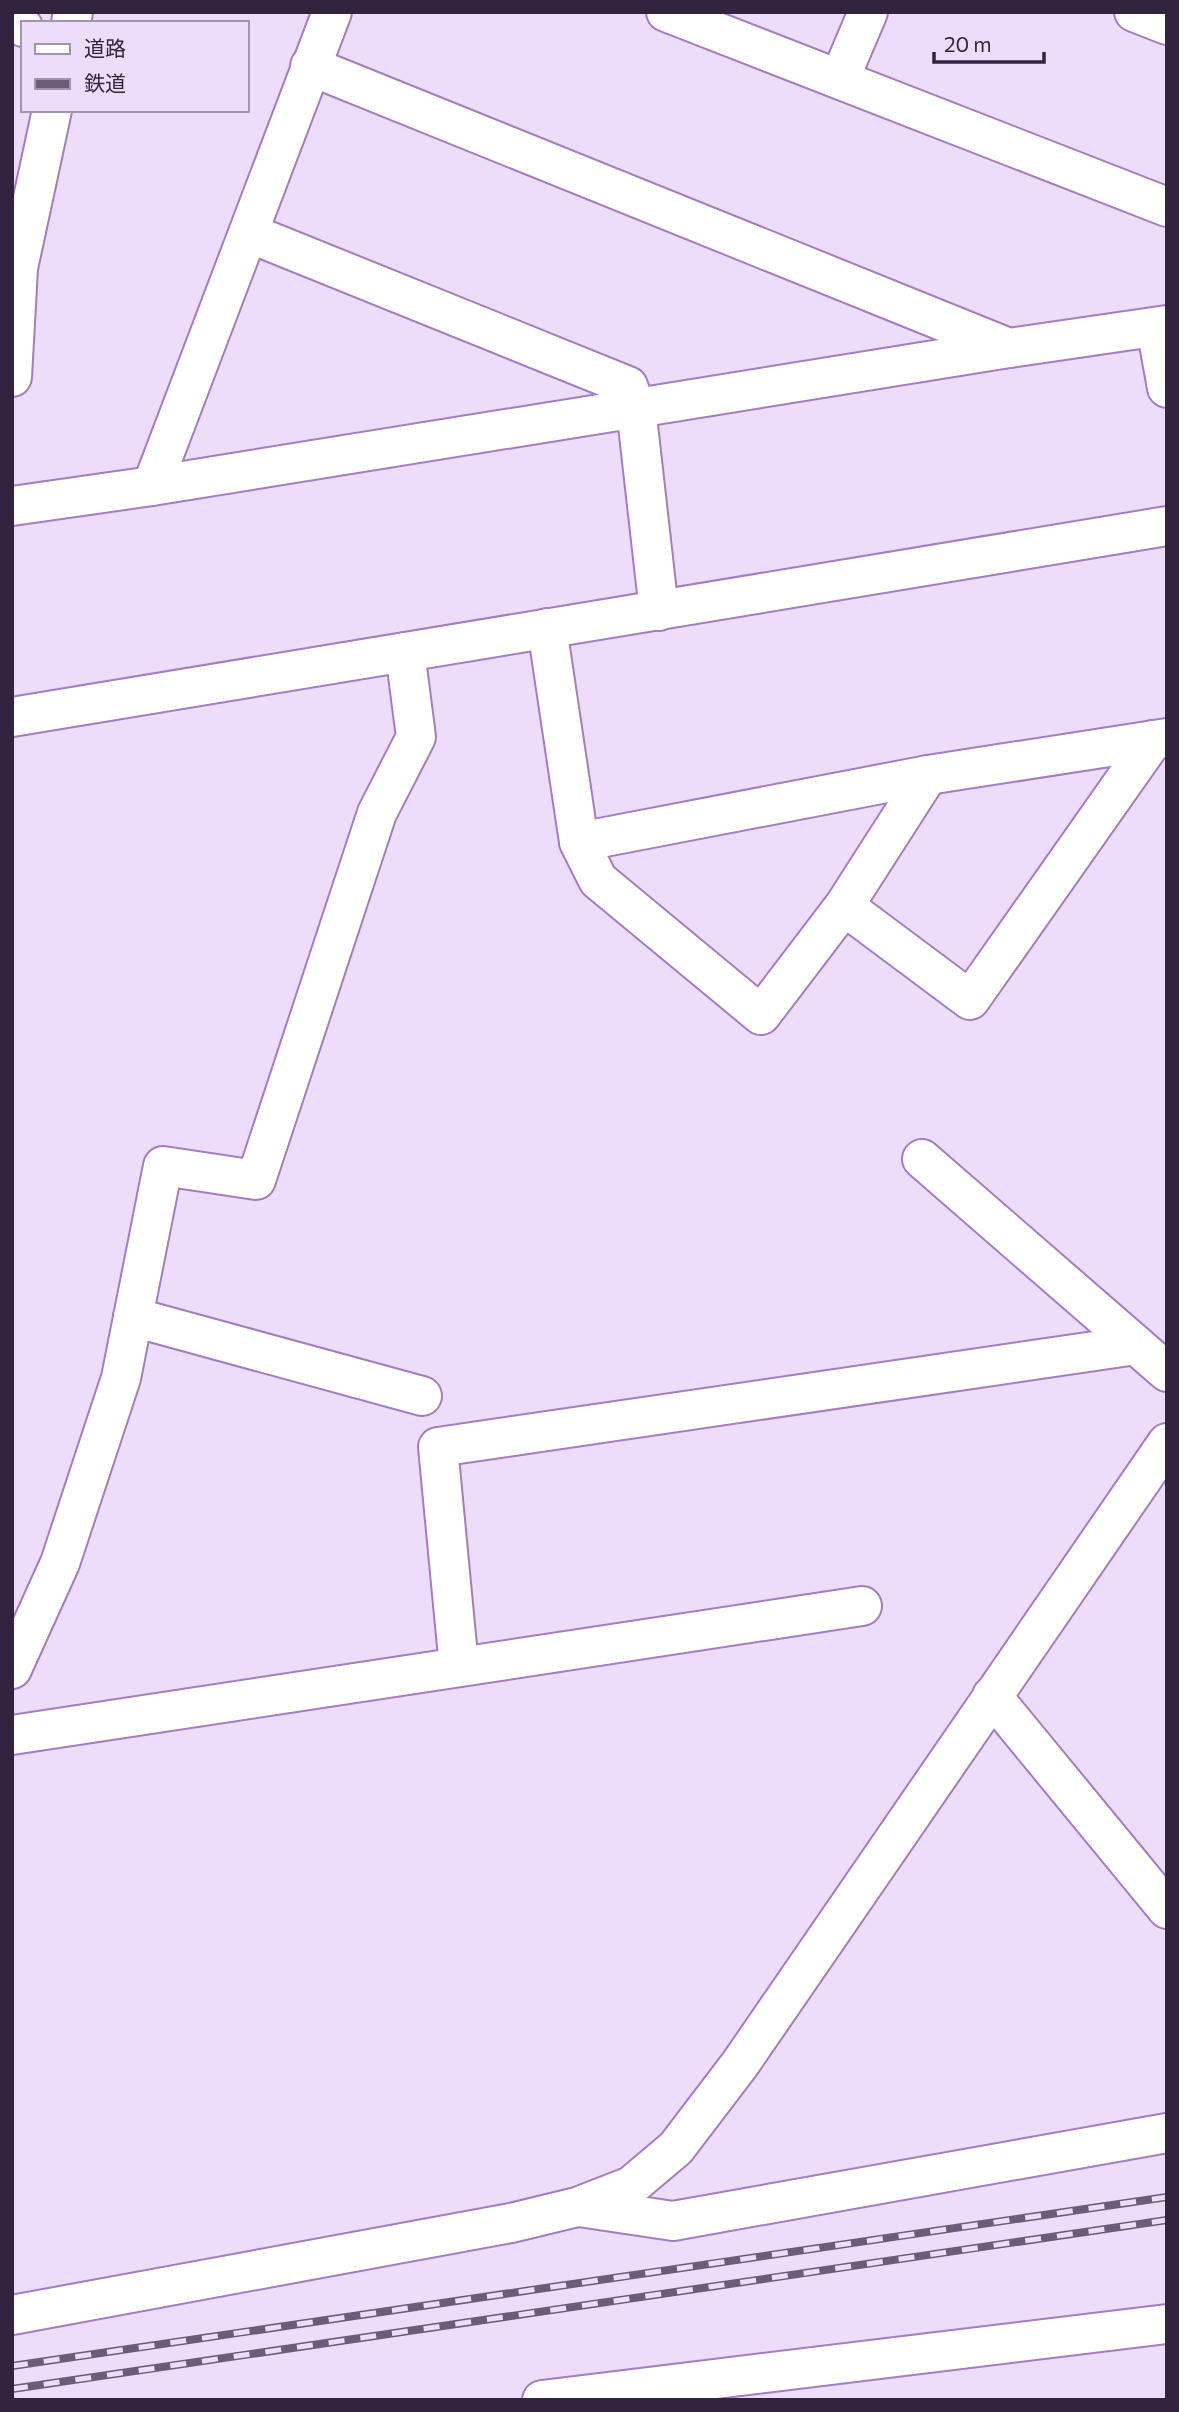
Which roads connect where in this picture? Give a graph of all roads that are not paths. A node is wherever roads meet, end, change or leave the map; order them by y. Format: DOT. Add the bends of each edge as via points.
graph roads {
  1 [pos="332,12"];
  2 [pos="666,12"];
  3 [pos="869,12"];
  4 [pos="1134,12"];
  5 [pos="1167,25"];
  6 [pos="310,66"];
  7 [pos="840,78"];
  8 [pos="52,112"];
  9 [pos="1167,206"];
  10 [pos="249,233"];
  11 [pos="1162,326"];
  12 [pos="1009,348"];
  13 [pos="12,377"];
  14 [pos="1167,388"];
  15 [pos="636,408"];
  16 [pos="152,486"];
  17 [pos="12,506"];
  18 [pos="1167,526"];
  19 [pos="660,611"];
  20 [pos="547,628"];
  21 [pos="405,652"];
  22 [pos="12,717"];
  23 [pos="1160,739"];
  24 [pos="928,775"];
  25 [pos="579,842"];
  26 [pos="844,906"];
  27 [pos="922,1159"];
  28 [pos="133,1317"];
  29 [pos="1136,1345"];
  30 [pos="1167,1372"];
  31 [pos="422,1396"];
  32 [pos="1167,1443"];
  33 [pos="862,1606"];
  34 [pos="459,1667"];
  35 [pos="12,1669"];
  36 [pos="992,1696"];
  37 [pos="12,1735"];
  38 [pos="1167,1909"];
  39 [pos="1167,2133"];
  40 [pos="577,2207"];
  41 [pos="12,2315"];
  42 [pos="1167,2324"];
  43 [pos="564,2398"];
  1 -- 6 [label="street"];
  2 -- 7 [label="street"];
  3 -- 7 [label="street"];
  4 -- 5 [label="street"];
  6 -- 10 [label="street"];
  6 -- 12 [label="street"];
  7 -- 9 [label="street"];
  8 -- 13 [label="street" via="18,268"];
  10 -- 15 [label="street" via="628,386"];
  10 -- 16 [label="street"];
  11 -- 12 [label="street"];
  11 -- 14 [label="street"];
  12 -- 15 [label="street"];
  15 -- 16 [label="street"];
  15 -- 19 [label="street"];
  16 -- 17 [label="street"];
  18 -- 19 [label="street"];
  19 -- 20 [label="street"];
  20 -- 21 [label="street"];
  20 -- 25 [label="street"];
  21 -- 22 [label="street"];
  21 -- 28 [label="street" via="416,737 377,813 257,1180 163,1166"];
  23 -- 24 [label="street"];
  23 -- 26 [label="street" via="970,1000"];
  24 -- 25 [label="street"];
  24 -- 26 [label="street"];
  25 -- 26 [label="street" via="598,880 761,1015"];
  27 -- 29 [label="street"];
  28 -- 31 [label="street"];
  28 -- 35 [label="street" via="121,1378 60,1563"];
  29 -- 30 [label="street"];
  29 -- 34 [label="street" via="438,1447"];
  32 -- 36 [label="street"];
  33 -- 34 [label="street"];
  34 -- 37 [label="street"];
  36 -- 38 [label="street"];
  36 -- 40 [label="street" via="740,2064 676,2148 631,2186"];
  39 -- 40 [label="street" via="673,2221"];
  40 -- 41 [label="street"];
  42 -- 43 [label="street"];
}
